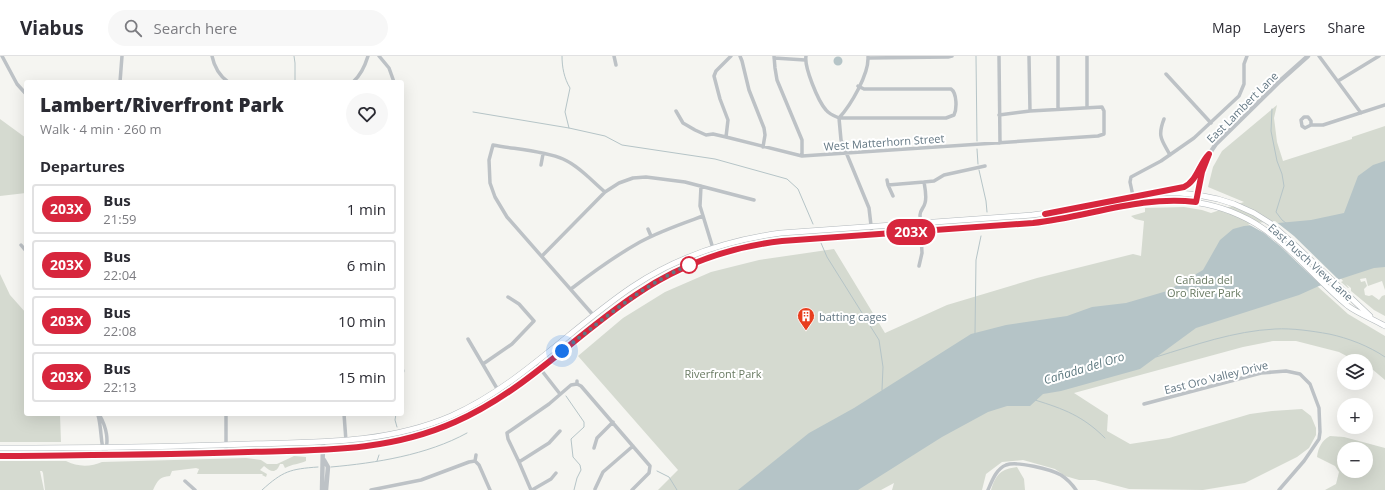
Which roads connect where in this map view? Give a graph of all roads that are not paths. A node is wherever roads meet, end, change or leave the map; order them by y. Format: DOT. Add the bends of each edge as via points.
graph roads {
  1 [pos="2,56"];
  2 [pos="122,56"];
  3 [pos="212,56"];
  4 [pos="368,56"];
  5 [pos="379,56"];
  6 [pos="614,56"];
  7 [pos="731,56"];
  8 [pos="740,56"];
  9 [pos="952,56"];
  10 [pos="999,56"];
  11 [pos="1029,56"];
  12 [pos="1058,56"];
  13 [pos="1086,56"];
  14 [pos="1247,56"];
  15 [pos="1308,56"];
  16 [pos="1319,56"];
  17 [pos="1379,56"];
  18 [pos="774,57"];
  19 [pos="868,57"];
  20 [pos="806,58"];
  21 [pos="616,65"];
  22 [pos="1166,74"];
  23 [pos="120,80"];
  24 [pos="225,80"];
  25 [pos="355,80"];
  26 [pos="393,80"];
  27 [pos="1338,81"];
  28 [pos="858,86"];
  29 [pos="24,92"];
  30 [pos="1385,105"];
  31 [pos="1087,107"];
  32 [pos="1058,109"];
  33 [pos="676,111"];
  34 [pos="1030,111"];
  35 [pos="1361,112"];
  36 [pos="999,115"];
  37 [pos="839,118"];
  38 [pos="1164,119"];
  39 [pos="1211,123"];
  40 [pos="1310,124"];
  41 [pos="726,137"];
  42 [pos="1000,143"];
  43 [pos="763,147"];
  44 [pos="846,152"];
  45 [pos="543,154"];
  46 [pos="1209,154"];
  47 [pos="1170,155"];
  48 [pos="802,156"];
  49 [pos="541,165"];
  50 [pos="985,166"];
  51 [pos="887,180"];
  52 [pos="924,182"];
  53 [pos="701,186"];
  54 [pos="888,186"];
  55 [pos="605,192"];
  56 [pos="1154,193"];
  57 [pos="1198,195"];
  58 [pos="893,196"];
  59 [pos="1133,196"];
  60 [pos="754,200"];
  61 [pos="1106,202"];
  62 [pos="1199,203"];
  63 [pos="703,216"];
  64 [pos="1069,218"];
  65 [pos="920,223"];
  66 [pos="871,226"];
  67 [pos="648,229"];
  68 [pos="921,231"];
  69 [pos="872,234"];
  70 [pos="651,236"];
  71 [pos="21,244"];
  72 [pos="24,248"];
  73 [pos="713,248"];
  74 [pos="716,255"];
  75 [pos="542,256"];
  76 [pos="919,266"];
  77 [pos="571,289"];
  78 [pos="508,297"];
  79 [pos="594,316"];
  80 [pos="1376,320"];
  81 [pos="1385,326"];
  82 [pos="468,339"];
  83 [pos="535,362"];
  84 [pos="483,364"];
  85 [pos="540,368"];
  86 [pos="498,390"];
  87 [pos="560,394"];
  88 [pos="502,397"];
  89 [pos="1144,404"];
  90 [pos="99,416"];
  91 [pos="226,416"];
  92 [pos="344,416"];
  93 [pos="613,422"];
  94 [pos="560,431"];
  95 [pos="346,441"];
  96 [pos="323,442"];
  97 [pos="225,445"];
  98 [pos="633,446"];
  99 [pos="0,448"];
  100 [pos="104,448"];
  101 [pos="594,448"];
  102 [pos="324,450"];
  103 [pos="226,453"];
  104 [pos="476,455"];
  105 [pos="0,456"];
  106 [pos="105,456"];
  107 [pos="324,460"];
  108 [pos="475,461"];
  109 [pos="519,462"];
  110 [pos="556,473"];
  111 [pos="185,481"];
  112 [pos="391,488"];
  113 [pos="595,489"];
  114 [pos="195,490"];
  115 [pos="322,490"];
  116 [pos="326,490"];
  117 [pos="371,490"];
  118 [pos="490,490"];
  119 [pos="531,490"];
  120 [pos="632,490"];
  121 [pos="988,490"];
  122 [pos="1076,490"];
  123 [pos="1279,490"];
  1 -- 29 [label="street"];
  2 -- 23 [label="street"];
  3 -- 24 [label="street"];
  4 -- 25 [label="street"];
  5 -- 26 [label="street" via="389,68"];
  6 -- 21 [label="street"];
  7 -- 41 [label="street" via="714,76 728,120"];
  8 -- 43 [label="street" via="749,90 764,128"];
  9 -- 19 [label="street"];
  10 -- 36 [label="street"];
  11 -- 34 [label="street"];
  12 -- 32 [label="street"];
  13 -- 31 [label="street"];
  14 -- 39 [label="street" via="1242,91"];
  15 -- 46 [label="street, East Lambert Lane" via="1231,128"];
  16 -- 27 [label="street"];
  17 -- 27 [label="street"];
  18 -- 20 [label="street"];
  18 -- 48 [label="street" via="777,80 802,140"];
  19 -- 28 [label="street" via="867,68"];
  20 -- 37 [label="street" via="809,76 822,105"];
  22 -- 39 [label="street"];
  27 -- 35 [label="street"];
  28 -- 37 [label="street" via="846,111"];
  28 -- 37 [label="street" via="864,89 948,88 955,93 955,112 950,117"];
  30 -- 35 [label="street"];
  31 -- 32 [label="street"];
  31 -- 42 [label="street, West Matterhorn Street" via="1104,109 1104,134"];
  32 -- 34 [label="street"];
  33 -- 41 [label="street, West Matterhorn Street" via="683,123 695,130"];
  34 -- 36 [label="street"];
  35 -- 40 [label="street" via="1323,125"];
  36 -- 42 [label="street"];
  37 -- 44 [label="street" via="840,136"];
  38 -- 47 [label="street" via="1160,136"];
  39 -- 47 [label="street"];
  41 -- 43 [label="street, West Matterhorn Street"];
  42 -- 44 [label="street, West Matterhorn Street"];
  43 -- 48 [label="street, West Matterhorn Street"];
  44 -- 48 [label="street, West Matterhorn Street"];
  44 -- 66 [label="street" via="867,200"];
  45 -- 49 [label="street"];
  45 -- 55 [label="street" via="564,159"];
  45 -- 75 [label="street" via="493,145 490,160 490,183 495,197 507,217"];
  46 -- 56 [label="street" via="1190,184"];
  46 -- 57 [label="street, East Lambert Lane" via="1202,172"];
  47 -- 59 [label="street" via="1131,177"];
  50 -- 52 [label="street"];
  51 -- 54 [label="street"];
  52 -- 54 [label="street"];
  52 -- 65 [label="street" via="926,201 920,212"];
  53 -- 55 [label="street" via="646,177 619,183"];
  53 -- 60 [label="street"];
  53 -- 63 [label="street" via="700,202"];
  54 -- 58 [label="street"];
  55 -- 75 [label="street"];
  56 -- 57 [label="main road, East Pusch View Lane"];
  56 -- 59 [label="main road, East Pusch View Lane"];
  57 -- 62 [label="street, East Lambert Lane"];
  57 -- 80 [label="main road, East Pusch View Lane" via="1243,208 1270,223"];
  59 -- 61 [label="main road, East Pusch View Lane"];
  61 -- 64 [label="main road" via="1104,206 1075,212"];
  61 -- 65 [label="main road" via="1042,214"];
  62 -- 64 [label="main road, East Pusch View Lane" via="1154,201"];
  62 -- 80 [label="main road, East Pusch View Lane" via="1236,214 1266,230 1350,307"];
  63 -- 70 [label="street"];
  63 -- 73 [label="street"];
  64 -- 68 [label="main road"];
  65 -- 66 [label="main road"];
  65 -- 68 [label="street"];
  66 -- 69 [label="street"];
  66 -- 73 [label="main road" via="776,234 744,239"];
  67 -- 70 [label="street"];
  68 -- 69 [label="main road"];
  68 -- 76 [label="street" via="922,253"];
  69 -- 74 [label="main road" via="773,242"];
  70 -- 77 [label="street" via="607,262"];
  71 -- 72 [label="street"];
  73 -- 74 [label="street"];
  73 -- 79 [label="main road" via="685,258 649,276"];
  74 -- 85 [label="main road" via="679,270 638,292"];
  75 -- 77 [label="street"];
  77 -- 79 [label="street"];
  78 -- 84 [label="street" via="519,304 534,321 512,344"];
  79 -- 83 [label="main road"];
  80 -- 81 [label="main road, East Pusch View Lane"];
  82 -- 84 [label="street"];
  83 -- 85 [label="street"];
  83 -- 86 [label="main road"];
  84 -- 86 [label="street"];
  85 -- 87 [label="street"];
  85 -- 88 [label="main road"];
  86 -- 88 [label="street"];
  86 -- 95 [label="main road" via="462,411 423,426 386,436"];
  87 -- 93 [label="street" via="577,382"];
  87 -- 109 [label="street" via="540,411 506,433"];
  88 -- 102 [label="main road" via="460,420 412,438 374,446"];
  89 -- 123 [label="street, East Oro Valley Drive" via="1261,373 1286,371 1300,374 1310,384 1319,408 1319,438 1304,461"];
  90 -- 100 [label="street" via="106,427"];
  91 -- 97 [label="street"];
  92 -- 95 [label="street"];
  93 -- 98 [label="street"];
  93 -- 101 [label="street" via="597,438"];
  94 -- 109 [label="street" via="549,443"];
  95 -- 96 [label="main road"];
  96 -- 97 [label="main road"];
  96 -- 102 [label="street"];
  97 -- 100 [label="main road"];
  97 -- 103 [label="street"];
  98 -- 113 [label="street" via="604,472"];
  98 -- 120 [label="street" via="652,467"];
  99 -- 100 [label="main road"];
  100 -- 106 [label="street"];
  102 -- 103 [label="main road"];
  102 -- 107 [label="street"];
  103 -- 106 [label="main road"];
  104 -- 108 [label="street"];
  105 -- 106 [label="main road"];
  107 -- 115 [label="street"];
  107 -- 116 [label="street" via="328,467"];
  108 -- 112 [label="street"];
  108 -- 118 [label="street" via="479,464"];
  109 -- 119 [label="street"];
  110 -- 119 [label="street" via="551,479"];
  111 -- 114 [label="street"];
  112 -- 117 [label="street"];
  121 -- 122 [label="street" via="994,476 1005,465 1017,464 1060,474"];
}
